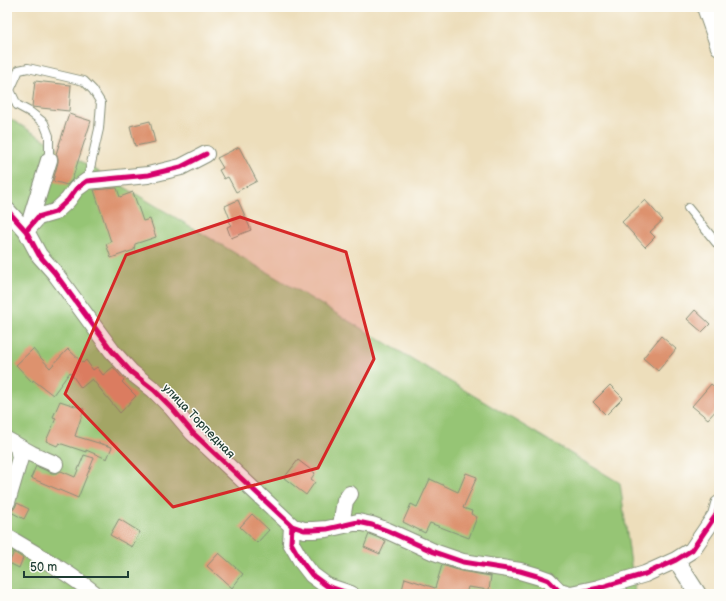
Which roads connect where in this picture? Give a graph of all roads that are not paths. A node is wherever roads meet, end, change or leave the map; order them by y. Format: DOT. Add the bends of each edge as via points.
graph roads {
  1 [pos="705,7"];
  2 [pos="719,47"];
  3 [pos="206,154"];
  4 [pos="49,160"];
  5 [pos="87,181"];
  6 [pos="688,208"];
  7 [pos="7,210"];
  8 [pos="26,231"];
  9 [pos="719,246"];
  10 [pos="12,444"];
  11 [pos="55,464"];
  12 [pos="346,496"];
  13 [pos="7,502"];
  14 [pos="719,507"];
  15 [pos="341,525"];
  16 [pos="292,526"];
  17 [pos="7,537"];
  18 [pos="676,560"];
  19 [pos="95,594"];
  20 [pos="351,594"];
  21 [pos="571,594"];
  22 [pos="698,594"];
  1 -- 2 [label="street"];
  3 -- 5 [label="street" via="181,167 148,175"];
  4 -- 5 [label="lane" via="49,136 44,123 17,105 10,90 19,70 28,68 84,81 101,103 99,129"];
  4 -- 8 [label="street"];
  5 -- 8 [label="street" via="55,212 38,218"];
  6 -- 9 [label="lane"];
  7 -- 8 [label="street, улица Торпедная"];
  8 -- 16 [label="street, улица Торпедная" via="39,255 112,351 131,372 172,408 193,433"];
  10 -- 11 [label="street"];
  10 -- 13 [label="street" via="20,458"];
  12 -- 15 [label="street"];
  14 -- 18 [label="street" via="692,550"];
  15 -- 16 [label="street" via="313,530"];
  15 -- 21 [label="street" via="358,522 372,525 463,562 537,576 548,580 558,591"];
  16 -- 20 [label="street" via="291,543 312,574 327,586"];
  17 -- 19 [label="street" via="54,564"];
  18 -- 21 [label="street" via="645,574"];
  18 -- 22 [label="street"];
}
